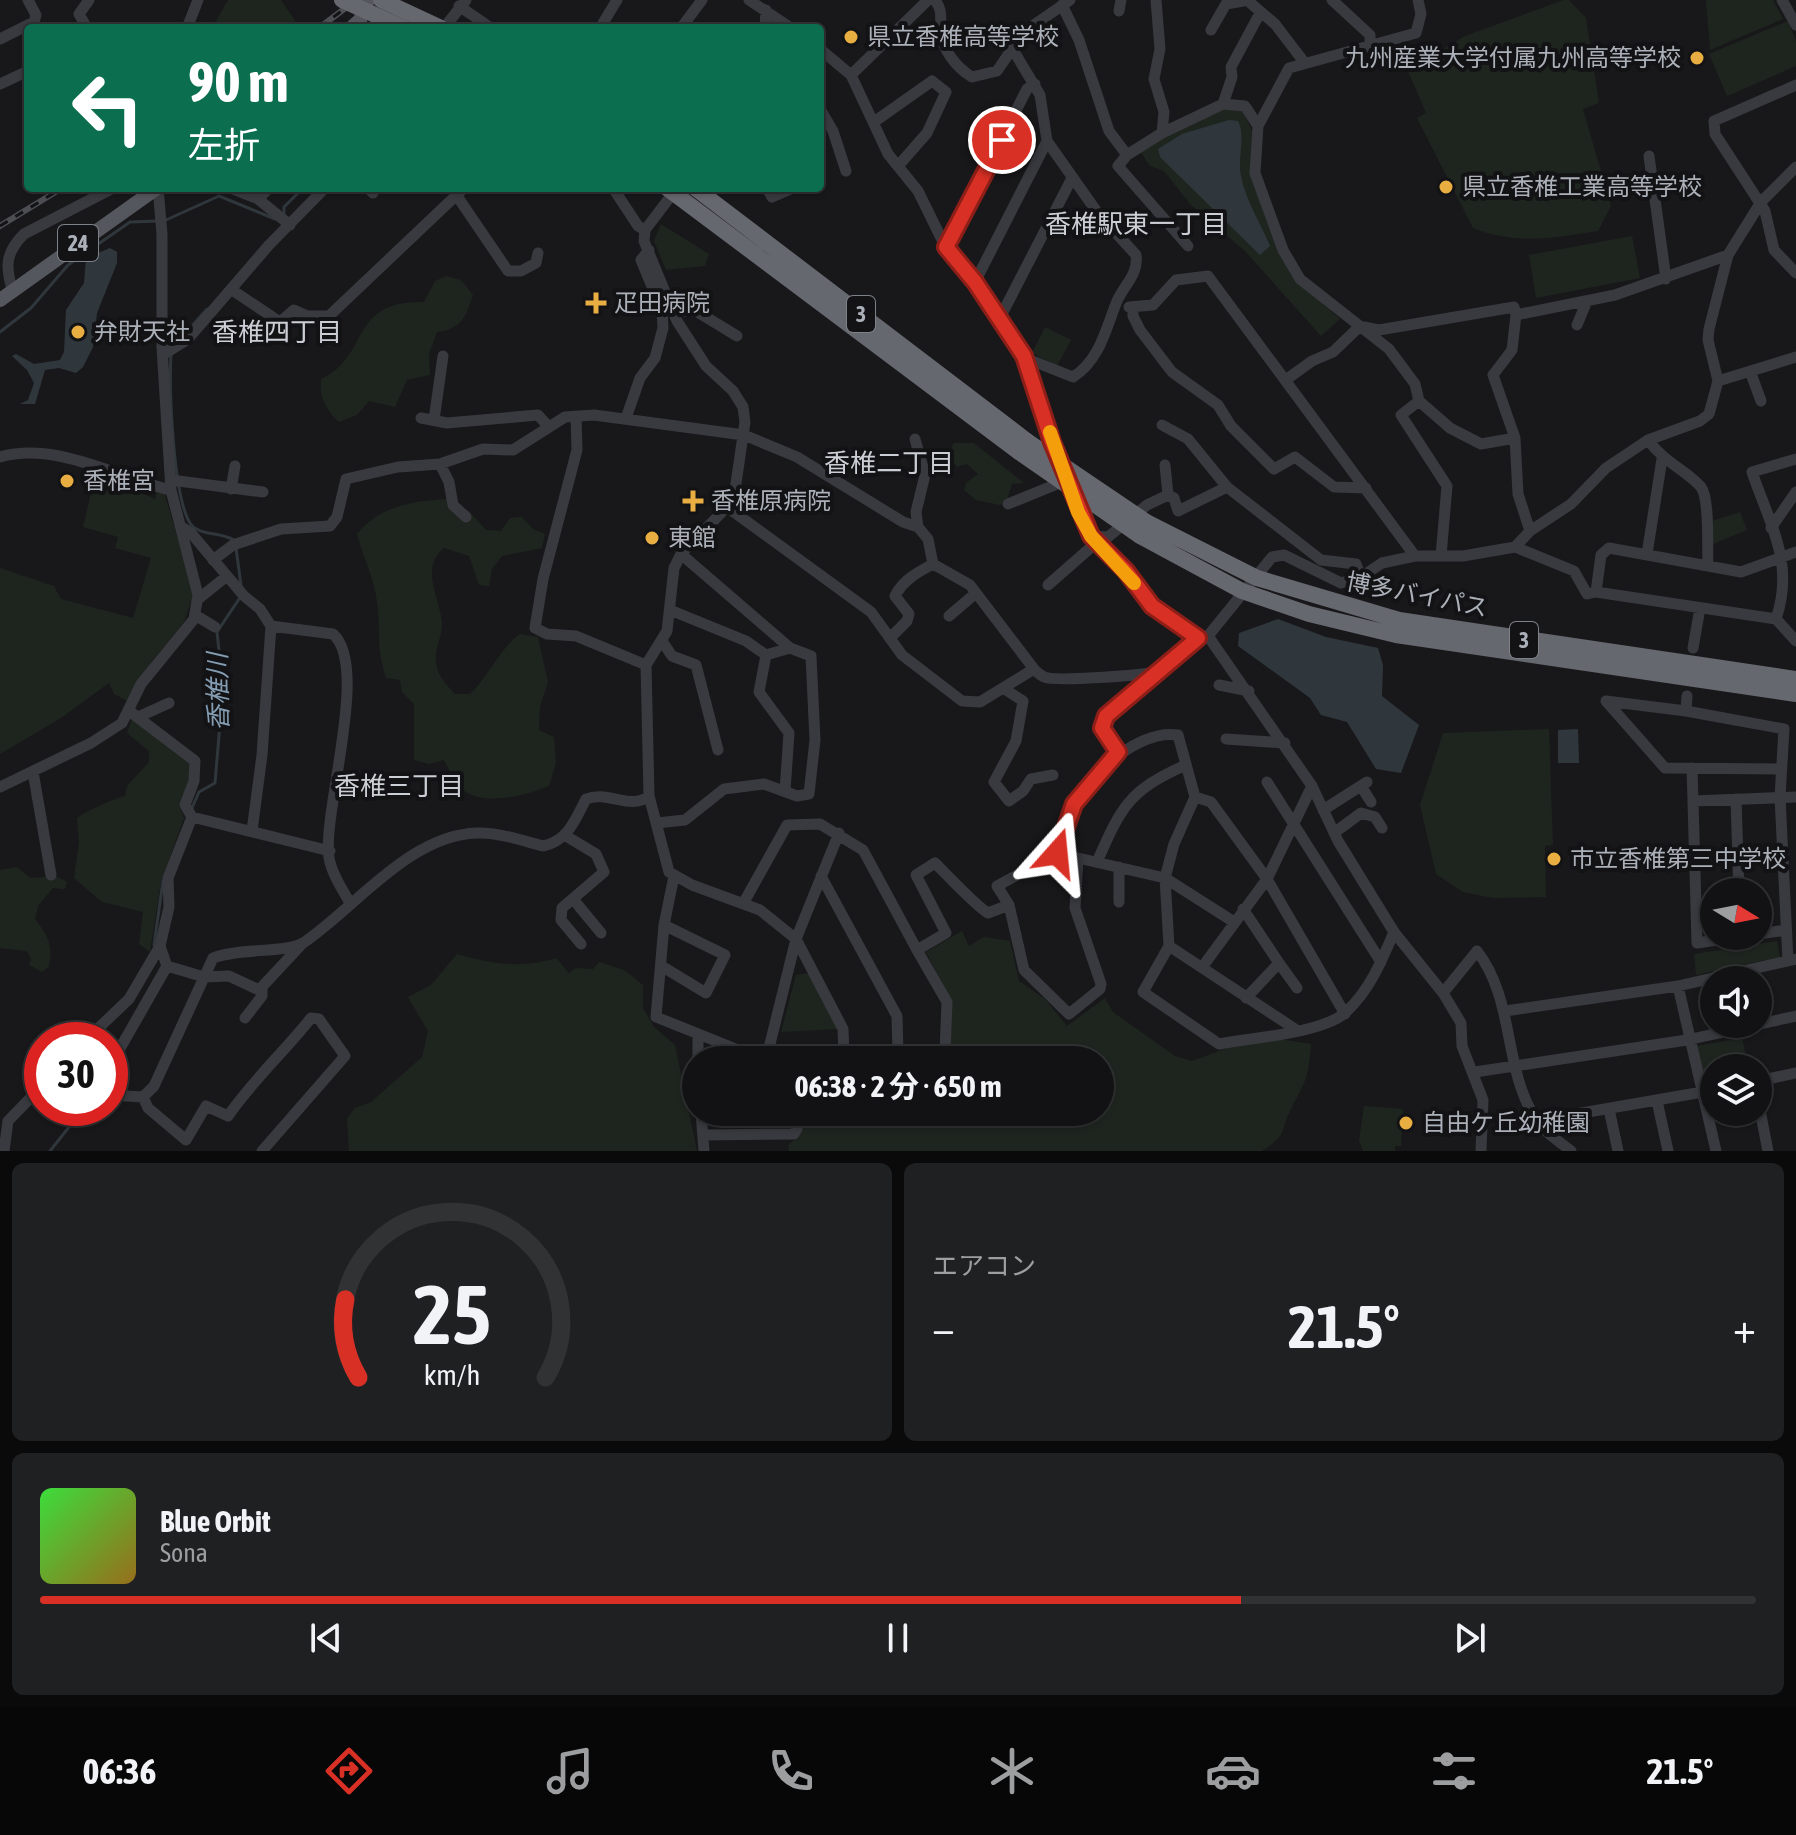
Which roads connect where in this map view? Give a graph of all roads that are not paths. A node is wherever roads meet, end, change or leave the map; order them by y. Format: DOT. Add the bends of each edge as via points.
graph roads {
  1 [pos="28,0"];
  2 [pos="89,0"];
  3 [pos="198,0"];
  4 [pos="342,0"];
  5 [pos="368,0"];
  6 [pos="381,0"];
  7 [pos="617,0"];
  8 [pos="702,0"];
  9 [pos="749,0"];
  10 [pos="928,0"];
  11 [pos="935,0"];
  12 [pos="1156,0"];
  13 [pos="1248,0"];
  14 [pos="1332,0"];
  15 [pos="1418,0"];
  16 [pos="1782,0"];
  17 [pos="1066,2"];
  18 [pos="463,3"];
  19 [pos="766,10"];
  20 [pos="1260,13"];
  21 [pos="30,24"];
  22 [pos="85,24"];
  23 [pos="189,24"];
  24 [pos="356,24"];
  25 [pos="395,24"];
  26 [pos="433,24"];
  27 [pos="445,24"];
  28 [pos="487,24"];
  29 [pos="602,24"];
  30 [pos="684,24"];
  31 [pos="765,24"];
  32 [pos="785,24"];
  33 [pos="1796,25"];
  34 [pos="24,27"];
  35 [pos="1211,30"];
  36 [pos="0,39"];
  37 [pos="1370,46"];
  38 [pos="1012,49"];
  39 [pos="824,52"];
  40 [pos="1304,62"];
  41 [pos="24,73"];
  42 [pos="851,75"];
  43 [pos="0,84"];
  44 [pos="1035,84"];
  45 [pos="1796,85"];
  46 [pos="1223,104"];
  47 [pos="824,116"];
  48 [pos="874,122"];
  49 [pos="1258,126"];
  50 [pos="1162,133"];
  51 [pos="1047,141"];
  52 [pos="1127,155"];
  53 [pos="1649,156"];
  54 [pos="898,166"];
  55 [pos="1796,167"];
  56 [pos="846,171"];
  57 [pos="1072,178"];
  58 [pos="105,192"];
  59 [pos="152,192"];
  60 [pos="158,192"];
  61 [pos="240,192"];
  62 [pos="265,192"];
  63 [pos="320,192"];
  64 [pos="460,192"];
  65 [pos="616,192"];
  66 [pos="670,192"];
  67 [pos="676,192"];
  68 [pos="700,192"];
  69 [pos="258,199"];
  70 [pos="1761,202"];
  71 [pos="287,221"];
  72 [pos="645,230"];
  73 [pos="1188,246"];
  74 [pos="946,247"];
  75 [pos="649,250"];
  76 [pos="538,253"];
  77 [pos="1728,255"];
  78 [pos="1796,273"];
  79 [pos="1666,279"];
  80 [pos="975,282"];
  81 [pos="232,290"];
  82 [pos="13,292"];
  83 [pos="0,300"];
  84 [pos="1587,301"];
  85 [pos="674,312"];
  86 [pos="1516,315"];
  87 [pos="997,316"];
  88 [pos="1577,325"];
  89 [pos="1360,326"];
  90 [pos="737,336"];
  91 [pos="164,354"];
  92 [pos="443,356"];
  93 [pos="1796,357"];
  94 [pos="1025,358"];
  95 [pos="1750,371"];
  96 [pos="1287,379"];
  97 [pos="1718,381"];
  98 [pos="1419,401"];
  99 [pos="1761,401"];
  100 [pos="576,416"];
  101 [pos="626,418"];
  102 [pos="1162,425"];
  103 [pos="548,426"];
  104 [pos="744,435"];
  105 [pos="1515,438"];
  106 [pos="915,439"];
  107 [pos="1648,440"];
  108 [pos="1023,446"];
  109 [pos="0,457"];
  110 [pos="1662,459"];
  111 [pos="1796,459"];
  112 [pos="440,464"];
  113 [pos="1165,465"];
  114 [pos="235,466"];
  115 [pos="1067,480"];
  116 [pos="171,485"];
  117 [pos="1227,487"];
  118 [pos="1366,488"];
  119 [pos="231,489"];
  120 [pos="263,492"];
  121 [pos="1796,492"];
  122 [pos="1168,495"];
  123 [pos="1008,504"];
  124 [pos="727,507"];
  125 [pos="466,517"];
  126 [pos="180,526"];
  127 [pos="918,527"];
  128 [pos="1771,528"];
  129 [pos="1144,530"];
  130 [pos="1530,531"];
  131 [pos="1094,539"];
  132 [pos="1515,547"];
  133 [pos="1796,552"];
  134 [pos="681,554"];
  135 [pos="1647,554"];
  136 [pos="1415,556"];
  137 [pos="1441,556"];
  138 [pos="1783,557"];
  139 [pos="213,560"];
  140 [pos="933,564"];
  141 [pos="1708,564"];
  142 [pos="227,576"];
  143 [pos="1361,577"];
  144 [pos="1257,578"];
  145 [pos="1048,585"];
  146 [pos="1242,591"];
  147 [pos="1596,592"];
  148 [pos="1791,592"];
  149 [pos="976,593"];
  150 [pos="197,600"];
  151 [pos="1700,608"];
  152 [pos="670,610"];
  153 [pos="195,615"];
  154 [pos="949,616"];
  155 [pos="1776,619"];
  156 [pos="271,626"];
  157 [pos="215,627"];
  158 [pos="1203,637"];
  159 [pos="890,638"];
  160 [pos="662,641"];
  161 [pos="1796,641"];
  162 [pos="790,648"];
  163 [pos="1693,648"];
  164 [pos="766,655"];
  165 [pos="646,665"];
  166 [pos="1034,669"];
  167 [pos="1158,672"];
  168 [pos="1796,679"];
  169 [pos="1219,685"];
  170 [pos="1003,688"];
  171 [pos="1249,691"];
  172 [pos="1796,694"];
  173 [pos="1687,696"];
  174 [pos="169,703"];
  175 [pos="1686,711"];
  176 [pos="133,713"];
  177 [pos="1226,739"];
  178 [pos="1285,743"];
  179 [pos="718,750"];
  180 [pos="1118,752"];
  181 [pos="1186,765"];
  182 [pos="1692,768"];
  183 [pos="1780,769"];
  184 [pos="33,772"];
  185 [pos="1053,775"];
  186 [pos="1267,782"];
  187 [pos="1312,786"];
  188 [pos="0,787"];
  189 [pos="785,791"];
  190 [pos="649,796"];
  191 [pos="1195,797"];
  192 [pos="1780,797"];
  193 [pos="1796,797"];
  194 [pos="1736,799"];
  195 [pos="1693,801"];
  196 [pos="1371,802"];
  197 [pos="1323,810"];
  198 [pos="192,817"];
  199 [pos="657,823"];
  200 [pos="1294,828"];
  201 [pos="1382,828"];
  202 [pos="252,831"];
  203 [pos="839,833"];
  204 [pos="1334,833"];
  205 [pos="566,836"];
  206 [pos="330,851"];
  207 [pos="1057,853"];
  208 [pos="1078,858"];
  209 [pos="1097,862"];
  210 [pos="1119,867"];
  211 [pos="51,875"];
  212 [pos="674,876"];
  213 [pos="821,876"];
  214 [pos="1165,878"];
  215 [pos="1739,878"];
  216 [pos="1267,879"];
  217 [pos="573,899"];
  218 [pos="744,902"];
  219 [pos="1119,902"];
  220 [pos="350,903"];
  221 [pos="1009,905"];
  222 [pos="1243,909"];
  223 [pos="1234,922"];
  224 [pos="664,925"];
  225 [pos="1786,930"];
  226 [pos="1394,932"];
  227 [pos="1772,932"];
  228 [pos="601,933"];
  229 [pos="796,939"];
  230 [pos="1700,943"];
  231 [pos="301,944"];
  232 [pos="581,944"];
  233 [pos="160,946"];
  234 [pos="1169,946"];
  235 [pos="917,950"];
  236 [pos="1792,960"];
  237 [pos="1381,962"];
  238 [pos="1279,963"];
  239 [pos="167,966"];
  240 [pos="1203,966"];
  241 [pos="663,967"];
  242 [pos="204,977"];
  243 [pos="1678,986"];
  244 [pos="262,988"];
  245 [pos="1297,988"];
  246 [pos="1443,993"];
  247 [pos="1246,998"];
  248 [pos="1505,1011"];
  249 [pos="1345,1014"];
  250 [pos="1796,1016"];
  251 [pos="245,1018"];
  252 [pos="105,1022"];
  253 [pos="1295,1029"];
  254 [pos="128,1034"];
  255 [pos="698,1034"];
  256 [pos="1687,1040"];
  257 [pos="698,1046"];
  258 [pos="728,1046"];
  259 [pos="768,1046"];
  260 [pos="844,1046"];
  261 [pos="898,1046"];
  262 [pos="948,1046"];
  263 [pos="1517,1065"];
  264 [pos="1475,1072"];
  265 [pos="1796,1073"];
  266 [pos="1772,1078"];
  267 [pos="1700,1089"];
  268 [pos="1700,1093"];
  269 [pos="128,1096"];
  270 [pos="143,1097"];
  271 [pos="1657,1101"];
  272 [pos="24,1105"];
  273 [pos="1609,1109"];
  274 [pos="1536,1121"];
  275 [pos="703,1126"];
  276 [pos="797,1126"];
  277 [pos="1710,1126"];
  278 [pos="1763,1126"];
  279 [pos="704,1135"];
  280 [pos="4,1151"];
  281 [pos="262,1151"];
  282 [pos="704,1151"];
  283 [pos="1481,1151"];
  284 [pos="1571,1151"];
  285 [pos="1618,1151"];
  286 [pos="1668,1151"];
  287 [pos="1716,1151"];
  288 [pos="1768,1151"];
  1 -- 21 [label="street" via="36,15"];
  2 -- 22 [label="street" via="79,14"];
  3 -- 23 [label="street"];
  4 -- 25 [label="highway, bridge"];
  5 -- 24 [label="main road"];
  6 -- 26 [label="highway"];
  7 -- 29 [label="street"];
  8 -- 30 [label="street"];
  9 -- 19 [label="street"];
  10 -- 42 [label="street"];
  11 -- 38 [label="street" via="942,16 942,42 960,70 972,77 997,71"];
  12 -- 50 [label="street" via="1160,49 1154,79 1164,112"];
  13 -- 20 [label="street"];
  13 -- 35 [label="street" via="1226,4"];
  14 -- 37 [label="street" via="1370,35"];
  15 -- 37 [label="street" via="1416,33"];
  16 -- 33 [label="street"];
  17 -- 38 [label="street" via="1018,36"];
  17 -- 52 [label="street" via="1109,131"];
  18 -- 27 [label="street"];
  18 -- 28 [label="street"];
  19 -- 31 [label="street"];
  19 -- 32 [label="street"];
  20 -- 40 [label="street"];
  20 -- 46 [label="street" via="1231,67"];
  34 -- 36 [label="street"];
  37 -- 40 [label="street"];
  38 -- 44 [label="street"];
  39 -- 42 [label="street"];
  40 -- 49 [label="street" via="1289,68"];
  41 -- 43 [label="street"];
  42 -- 48 [label="street"];
  44 -- 51 [label="street"];
  44 -- 74 [label="street" via="1027,89"];
  45 -- 70 [label="street" via="1714,121 1715,134"];
  46 -- 49 [label="street" via="1245,106"];
  46 -- 50 [label="street"];
  47 -- 56 [label="street"];
  48 -- 54 [label="street"];
  48 -- 54 [label="street" via="932,81 946,92 927,133"];
  49 -- 89 [label="street" via="1255,173 1283,250 1300,279"];
  50 -- 52 [label="street"];
  51 -- 57 [label="street"];
  51 -- 80 [label="street"];
  52 -- 73 [label="street" via="1118,166"];
  53 -- 79 [label="street"];
  54 -- 74 [label="street" via="929,209"];
  55 -- 70 [label="street"];
  57 -- 87 [label="street"];
  57 -- 94 [label="street" via="1136,255 1136,270 1093,359 1081,371 1073,377"];
  58 -- 82 [label="street" via="13,245 6,267"];
  59 -- 82 [label="main road, 24"];
  60 -- 91 [label="street"];
  61 -- 69 [label="street"];
  62 -- 69 [label="street"];
  63 -- 71 [label="street"];
  64 -- 76 [label="street" via="508,271 528,269"];
  64 -- 81 [label="street" via="329,316 294,310 280,322"];
  65 -- 72 [label="street"];
  66 -- 72 [label="street"];
  67 -- 108 [label="highway, 博多バイパス / 3"];
  68 -- 108 [label="highway, 博多バイパス / 3"];
  69 -- 71 [label="street"];
  70 -- 77 [label="street"];
  70 -- 78 [label="street" via="1774,250"];
  71 -- 81 [label="street"];
  72 -- 75 [label="street"];
  74 -- 80 [label="street"];
  75 -- 85 [label="street"];
  75 -- 101 [label="street" via="641,260 662,310 663,328 655,358 640,378"];
  77 -- 79 [label="street"];
  77 -- 97 [label="street" via="1708,340"];
  79 -- 84 [label="street"];
  80 -- 87 [label="street"];
  81 -- 91 [label="street" via="188,339"];
  82 -- 83 [label="main road, 24"];
  84 -- 86 [label="street"];
  84 -- 88 [label="street"];
  85 -- 90 [label="street" via="696,311"];
  85 -- 104 [label="street" via="706,366 743,407"];
  86 -- 89 [label="street" via="1514,307 1379,330"];
  86 -- 105 [label="street" via="1512,350 1493,375"];
  87 -- 94 [label="street"];
  89 -- 96 [label="street" via="1333,352"];
  89 -- 98 [label="street" via="1389,349 1415,384"];
  91 -- 116 [label="street"];
  92 -- 103 [label="street" via="428,419 458,422 538,415"];
  93 -- 95 [label="street"];
  94 -- 115 [label="street"];
  95 -- 97 [label="street"];
  95 -- 99 [label="street"];
  96 -- 118 [label="street"];
  96 -- 118 [label="street" via="1208,276 1176,280 1153,305 1131,308 1140,330 1172,372 1218,405 1231,426 1274,469 1295,457 1334,487"];
  97 -- 107 [label="street" via="1709,414"];
  98 -- 105 [label="street" via="1450,428 1481,444"];
  98 -- 137 [label="street" via="1401,415 1447,486"];
  100 -- 101 [label="street"];
  100 -- 103 [label="street"];
  100 -- 165 [label="street" via="577,450 535,628 576,636"];
  101 -- 104 [label="street"];
  102 -- 117 [label="street" via="1188,439"];
  103 -- 112 [label="street" via="513,450 483,449"];
  104 -- 124 [label="street"];
  104 -- 127 [label="street" via="797,457"];
  105 -- 130 [label="street" via="1518,494"];
  106 -- 127 [label="street" via="925,475"];
  107 -- 110 [label="street"];
  107 -- 130 [label="street"];
  108 -- 129 [label="highway, 博多バイパス / 3, bridge"];
  109 -- 116 [label="street" via="27,451"];
  110 -- 135 [label="street"];
  110 -- 141 [label="street" via="1701,488"];
  111 -- 128 [label="street" via="1752,472"];
  112 -- 125 [label="street" via="453,505"];
  112 -- 139 [label="street" via="346,479 330,526 281,529 233,545"];
  113 -- 122 [label="street"];
  114 -- 119 [label="street"];
  115 -- 123 [label="street"];
  115 -- 131 [label="street"];
  116 -- 119 [label="street"];
  116 -- 126 [label="street"];
  117 -- 122 [label="street" via="1178,511"];
  117 -- 143 [label="street" via="1321,560 1356,564"];
  118 -- 136 [label="street"];
  119 -- 120 [label="street"];
  121 -- 128 [label="street"];
  122 -- 131 [label="street" via="1108,537"];
  124 -- 134 [label="street"];
  124 -- 159 [label="street" via="871,612"];
  126 -- 139 [label="street"];
  126 -- 150 [label="street"];
  127 -- 140 [label="street" via="928,539"];
  128 -- 138 [label="street"];
  129 -- 144 [label="highway, 博多バイパス / 3"];
  129 -- 146 [label="highway, 博多バイパス / 3"];
  130 -- 132 [label="street"];
  131 -- 145 [label="street"];
  131 -- 158 [label="street" via="1152,606"];
  132 -- 137 [label="street"];
  132 -- 147 [label="street" via="1574,571 1587,594"];
  133 -- 138 [label="street"];
  134 -- 152 [label="street" via="674,568"];
  134 -- 162 [label="street"];
  135 -- 141 [label="street"];
  135 -- 147 [label="street" via="1609,548 1601,555"];
  136 -- 137 [label="street"];
  136 -- 143 [label="street" via="1382,563"];
  138 -- 141 [label="street" via="1741,572"];
  138 -- 148 [label="street"];
  139 -- 142 [label="street"];
  140 -- 149 [label="street"];
  140 -- 159 [label="street" via="898,590 895,596 909,614"];
  142 -- 150 [label="street"];
  142 -- 156 [label="street"];
  143 -- 144 [label="street" via="1341,583 1284,555 1272,557"];
  144 -- 146 [label="street"];
  144 -- 168 [label="highway, 博多バイパス / 3" via="1399,620"];
  146 -- 158 [label="street"];
  146 -- 172 [label="highway, 博多バイパス / 3" via="1396,635"];
  147 -- 151 [label="street"];
  148 -- 155 [label="street"];
  149 -- 154 [label="street"];
  149 -- 166 [label="street"];
  150 -- 153 [label="street"];
  151 -- 155 [label="street"];
  151 -- 163 [label="street"];
  152 -- 160 [label="street"];
  152 -- 164 [label="street" via="746,641"];
  153 -- 157 [label="street"];
  153 -- 176 [label="street" via="141,684"];
  155 -- 161 [label="street"];
  156 -- 202 [label="street"];
  156 -- 206 [label="street" via="333,634 340,640 344,741"];
  158 -- 167 [label="street"];
  158 -- 171 [label="street"];
  159 -- 170 [label="street" via="902,655 962,701 980,702"];
  160 -- 165 [label="street"];
  160 -- 179 [label="street" via="672,656 696,665"];
  162 -- 164 [label="street"];
  162 -- 189 [label="street" via="811,656 815,740 809,794"];
  164 -- 189 [label="street" via="759,692 789,733"];
  165 -- 190 [label="street"];
  166 -- 167 [label="street" via="1054,679"];
  166 -- 170 [label="street"];
  167 -- 180 [label="street" via="1106,716 1102,728"];
  169 -- 171 [label="street"];
  170 -- 185 [label="street" via="1023,701 1016,741 994,782 1009,801 1031,779"];
  171 -- 178 [label="street"];
  173 -- 175 [label="street"];
  174 -- 176 [label="street"];
  175 -- 182 [label="street" via="1606,701 1665,768"];
  175 -- 183 [label="street" via="1784,729"];
  176 -- 184 [label="street"];
  176 -- 198 [label="street" via="195,761 185,805"];
  177 -- 178 [label="street"];
  178 -- 187 [label="street"];
  180 -- 181 [label="street" via="1166,733 1178,735"];
  180 -- 207 [label="street" via="1074,804"];
  181 -- 191 [label="street"];
  181 -- 209 [label="street" via="1150,780 1119,811"];
  182 -- 183 [label="street"];
  182 -- 195 [label="street"];
  183 -- 192 [label="street"];
  184 -- 188 [label="street"];
  184 -- 211 [label="street"];
  186 -- 200 [label="street"];
  187 -- 197 [label="street"];
  187 -- 200 [label="street"];
  189 -- 199 [label="street" via="764,784 724,789 685,820"];
  190 -- 199 [label="street"];
  190 -- 205 [label="street" via="633,803 605,795 586,799"];
  191 -- 214 [label="street"];
  191 -- 216 [label="street" via="1211,802"];
  192 -- 193 [label="street"];
  192 -- 194 [label="street"];
  192 -- 225 [label="street"];
  194 -- 195 [label="street"];
  194 -- 215 [label="street"];
  195 -- 230 [label="street"];
  196 -- 197 [label="street" via="1364,784"];
  197 -- 204 [label="street"];
  198 -- 202 [label="street"];
  198 -- 233 [label="street" via="168,878 169,907"];
  199 -- 212 [label="street"];
  200 -- 216 [label="street"];
  200 -- 237 [label="street"];
  201 -- 204 [label="street" via="1375,817 1361,813"];
  202 -- 206 [label="street"];
  203 -- 213 [label="street"];
  203 -- 218 [label="street" via="820,824 787,825"];
  203 -- 235 [label="street" via="863,850"];
  204 -- 226 [label="street"];
  205 -- 217 [label="street" via="596,854 604,872"];
  205 -- 220 [label="street" via="543,846 480,832 450,839 407,859"];
  206 -- 220 [label="street" via="337,881"];
  207 -- 208 [label="street"];
  207 -- 221 [label="street" via="997,886"];
  208 -- 209 [label="street"];
  208 -- 221 [label="street" via="1075,908 1101,984 1069,1014 1024,970"];
  209 -- 210 [label="street"];
  210 -- 214 [label="street"];
  210 -- 219 [label="street"];
  212 -- 218 [label="street"];
  212 -- 224 [label="street"];
  213 -- 229 [label="street"];
  213 -- 261 [label="street" via="897,1016"];
  214 -- 223 [label="street"];
  214 -- 234 [label="street"];
  216 -- 222 [label="street"];
  216 -- 249 [label="street"];
  217 -- 228 [label="street"];
  217 -- 232 [label="street" via="562,908 561,920"];
  218 -- 229 [label="street"];
  220 -- 231 [label="street"];
  221 -- 235 [label="street" via="988,913 982,910 935,863 916,875 946,933"];
  222 -- 223 [label="street"];
  222 -- 238 [label="street"];
  223 -- 240 [label="street"];
  224 -- 241 [label="street"];
  224 -- 241 [label="street" via="725,955 706,993"];
  225 -- 227 [label="street"];
  225 -- 236 [label="street"];
  226 -- 237 [label="street"];
  226 -- 246 [label="street"];
  229 -- 259 [label="street"];
  229 -- 260 [label="street" via="843,1029"];
  231 -- 242 [label="street" via="227,952 213,958"];
  231 -- 244 [label="street"];
  233 -- 239 [label="street"];
  233 -- 252 [label="street" via="129,999"];
  234 -- 240 [label="street"];
  234 -- 253 [label="street" via="1143,992 1219,1044"];
  235 -- 262 [label="street" via="947,1002"];
  236 -- 243 [label="street"];
  237 -- 249 [label="street"];
  238 -- 245 [label="street"];
  238 -- 247 [label="street"];
  239 -- 242 [label="street"];
  239 -- 254 [label="street"];
  240 -- 247 [label="street"];
  241 -- 255 [label="street" via="656,1017"];
  242 -- 244 [label="street" via="229,976"];
  242 -- 270 [label="street" via="165,1067"];
  243 -- 248 [label="street"];
  243 -- 256 [label="street"];
  244 -- 251 [label="street"];
  246 -- 248 [label="street" via="1477,951 1491,969"];
  246 -- 264 [label="street" via="1461,1023 1462,1046"];
  247 -- 253 [label="street"];
  248 -- 263 [label="street"];
  249 -- 253 [label="street"];
  250 -- 256 [label="street"];
  255 -- 257 [label="street"];
  255 -- 258 [label="street"];
  256 -- 263 [label="street"];
  256 -- 267 [label="street"];
  263 -- 264 [label="street"];
  263 -- 274 [label="street"];
  264 -- 283 [label="street" via="1484,1118"];
  265 -- 266 [label="street"];
  268 -- 271 [label="street"];
  269 -- 270 [label="street"];
  270 -- 281 [label="street" via="148,1108 186,1140 206,1106 228,1116 256,1076 311,1018 319,1019 345,1056"];
  271 -- 273 [label="street"];
  271 -- 286 [label="street"];
  272 -- 280 [label="street" via="8,1121"];
  273 -- 274 [label="street"];
  273 -- 285 [label="street"];
  274 -- 284 [label="street"];
  275 -- 279 [label="street"];
  276 -- 279 [label="street" via="794,1134"];
  277 -- 287 [label="street"];
  278 -- 288 [label="street"];
  279 -- 282 [label="street"];
}
